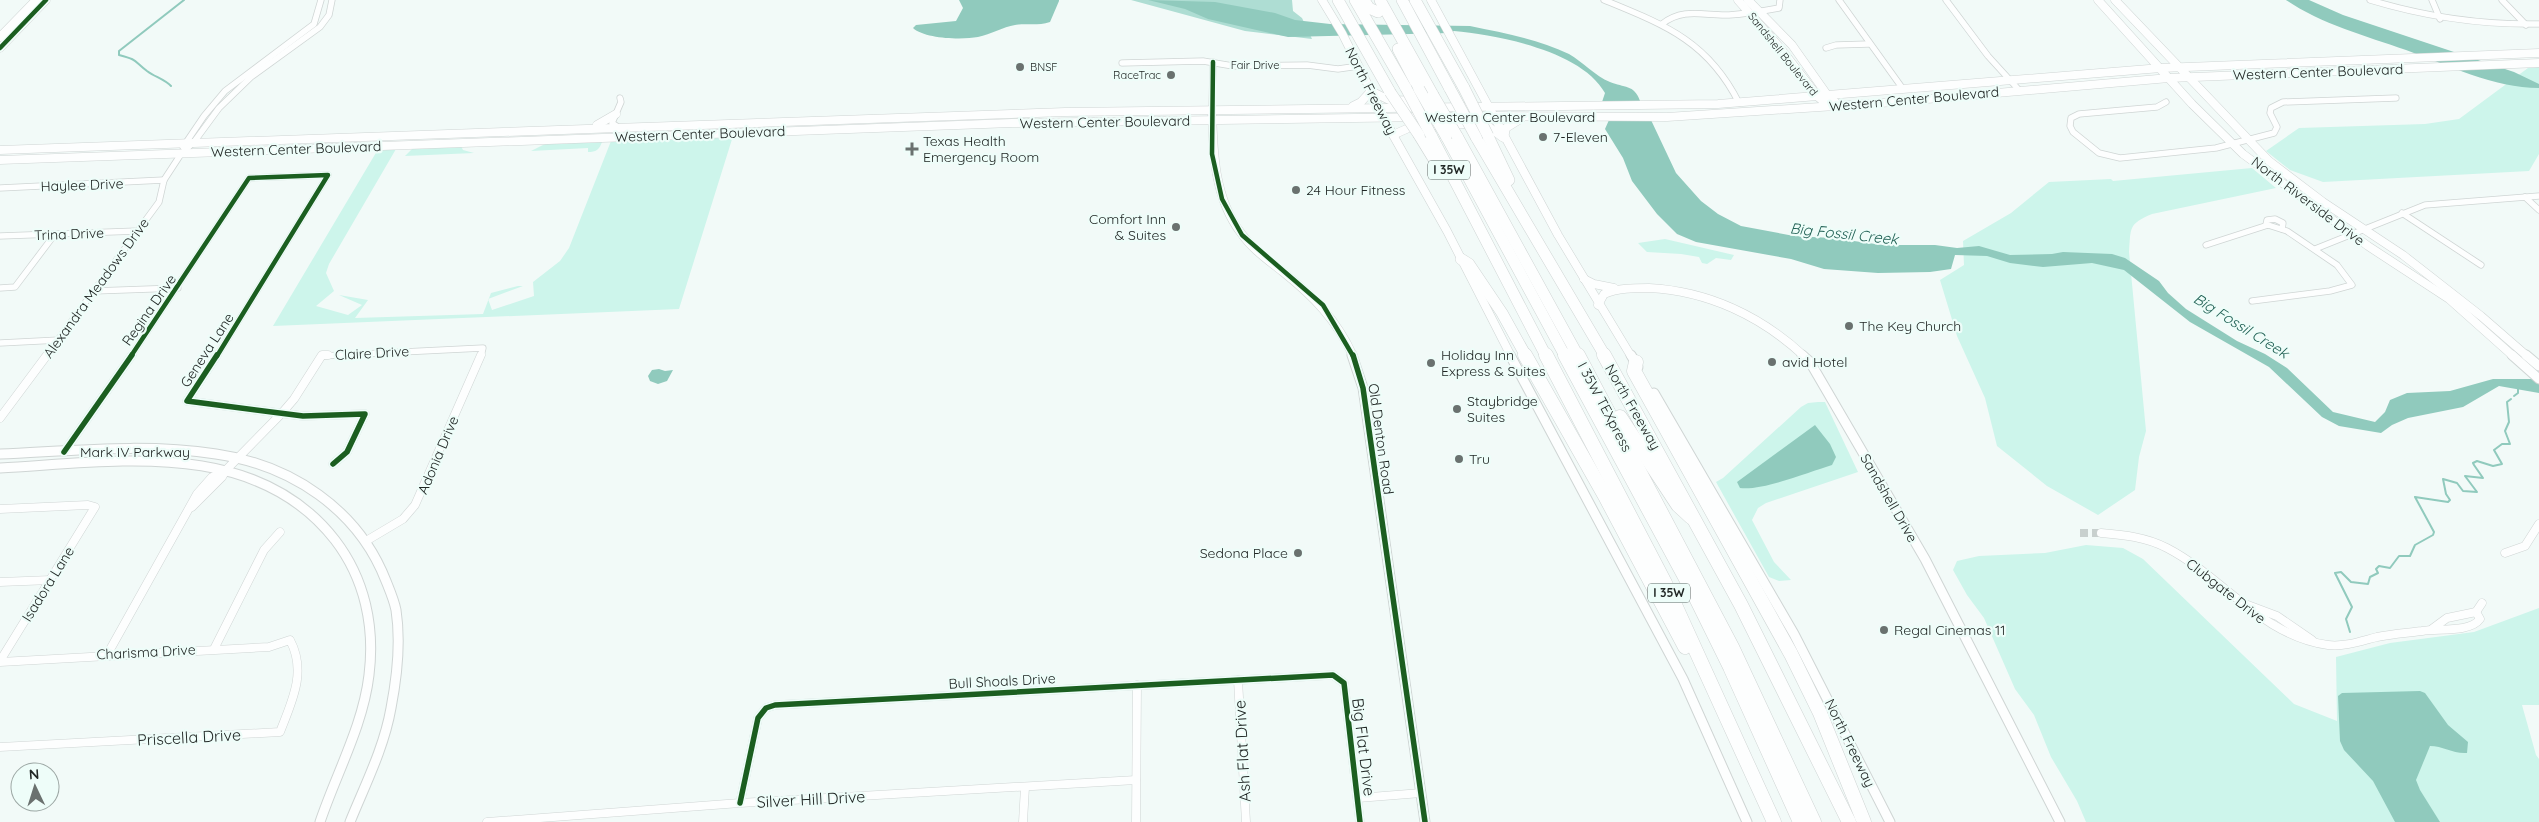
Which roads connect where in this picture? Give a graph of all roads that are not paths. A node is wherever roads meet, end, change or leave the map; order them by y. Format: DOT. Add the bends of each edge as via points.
graph roads {
  1 [pos="36,0"];
  2 [pos="46,0"];
  3 [pos="321,0"];
  4 [pos="332,0"];
  5 [pos="1322,0"];
  6 [pos="1338,0"];
  7 [pos="1355,0"];
  8 [pos="1364,0"];
  9 [pos="1372,0"];
  10 [pos="1380,0"];
  11 [pos="1389,0"];
  12 [pos="1402,0"];
  13 [pos="1415,0"];
  14 [pos="1431,0"];
  15 [pos="1604,0"];
  16 [pos="1738,0"];
  17 [pos="1748,0"];
  18 [pos="1780,0"];
  19 [pos="1839,0"];
  20 [pos="1946,0"];
  21 [pos="2098,0"];
  22 [pos="2370,0"];
  23 [pos="2432,0"];
  24 [pos="2502,0"];
  25 [pos="2120,5"];
  26 [pos="2105,8"];
  27 [pos="1387,12"];
  28 [pos="1755,12"];
  29 [pos="2440,19"];
  30 [pos="1662,24"];
  31 [pos="2539,24"];
  32 [pos="2526,25"];
  33 [pos="308,30"];
  34 [pos="317,30"];
  35 [pos="1,43"];
  36 [pos="1869,44"];
  37 [pos="1405,45"];
  38 [pos="1826,48"];
  39 [pos="2145,52"];
  40 [pos="2539,52"];
  41 [pos="2474,55"];
  42 [pos="2415,57"];
  43 [pos="1122,62"];
  44 [pos="1213,62"];
  45 [pos="2539,64"];
  46 [pos="1359,66"];
  47 [pos="2161,68"];
  48 [pos="2178,68"];
  49 [pos="250,70"];
  50 [pos="2139,70"];
  51 [pos="257,73"];
  52 [pos="2214,76"];
  53 [pos="2187,77"];
  54 [pos="2169,78"];
  55 [pos="2137,80"];
  56 [pos="1475,81"];
  57 [pos="2010,81"];
  58 [pos="1903,89"];
  59 [pos="2019,90"];
  60 [pos="1371,91"];
  61 [pos="2205,94"];
  62 [pos="2184,95"];
  63 [pos="1828,96"];
  64 [pos="1818,97"];
  65 [pos="620,98"];
  66 [pos="2396,98"];
  67 [pos="2166,102"];
  68 [pos="1739,103"];
  69 [pos="1703,104"];
  70 [pos="1488,106"];
  71 [pos="1830,106"];
  72 [pos="1840,106"];
  73 [pos="1349,108"];
  74 [pos="1381,108"];
  75 [pos="1212,109"];
  76 [pos="1076,112"];
  77 [pos="616,114"];
  78 [pos="933,116"];
  79 [pos="1492,116"];
  80 [pos="1385,117"];
  81 [pos="1526,117"];
  82 [pos="1667,117"];
  83 [pos="1362,118"];
  84 [pos="1212,120"];
  85 [pos="761,122"];
  86 [pos="1075,122"];
  87 [pos="932,126"];
  88 [pos="618,127"];
  89 [pos="587,128"];
  90 [pos="743,132"];
  91 [pos="412,135"];
  92 [pos="1392,135"];
  93 [pos="1452,136"];
  94 [pos="606,137"];
  95 [pos="1504,138"];
  96 [pos="2247,139"];
  97 [pos="194,142"];
  98 [pos="184,143"];
  99 [pos="2232,143"];
  100 [pos="405,145"];
  101 [pos="0,150"];
  102 [pos="181,154"];
  103 [pos="0,160"];
  104 [pos="249,178"];
  105 [pos="164,180"];
  106 [pos="0,188"];
  107 [pos="2539,196"];
  108 [pos="2525,197"];
  109 [pos="1467,205"];
  110 [pos="2539,210"];
  111 [pos="2402,213"];
  112 [pos="2364,228"];
  113 [pos="137,231"];
  114 [pos="55,234"];
  115 [pos="2351,234"];
  116 [pos="0,236"];
  117 [pos="2206,245"];
  118 [pos="2315,250"];
  119 [pos="1544,252"];
  120 [pos="1460,259"];
  121 [pos="2480,265"];
  122 [pos="1584,278"];
  123 [pos="0,288"];
  124 [pos="178,288"];
  125 [pos="1622,289"];
  126 [pos="94,291"];
  127 [pos="2252,301"];
  128 [pos="1598,305"];
  129 [pos="1560,322"];
  130 [pos="59,340"];
  131 [pos="0,343"];
  132 [pos="483,348"];
  133 [pos="1636,362"];
  134 [pos="2539,366"];
  135 [pos="2539,379"];
  136 [pos="282,413"];
  137 [pos="0,418"];
  138 [pos="64,452"];
  139 [pos="0,454"];
  140 [pos="238,459"];
  141 [pos="333,464"];
  142 [pos="0,468"];
  143 [pos="226,470"];
  144 [pos="0,509"];
  145 [pos="2539,524"];
  146 [pos="1700,525"];
  147 [pos="280,532"];
  148 [pos="2100,533"];
  149 [pos="366,541"];
  150 [pos="2505,553"];
  151 [pos="51,580"];
  152 [pos="0,582"];
  153 [pos="2482,603"];
  154 [pos="2476,612"];
  155 [pos="2432,629"];
  156 [pos="290,640"];
  157 [pos="214,649"];
  158 [pos="107,654"];
  159 [pos="0,661"];
  160 [pos="1338,677"];
  161 [pos="1238,680"];
  162 [pos="1137,685"];
  163 [pos="0,748"];
  164 [pos="1745,757"];
  165 [pos="1136,780"];
  166 [pos="1025,787"];
  167 [pos="1421,793"];
  168 [pos="1358,798"];
  169 [pos="740,803"];
  170 [pos="320,822"];
  171 [pos="350,822"];
  172 [pos="487,822"];
  173 [pos="498,822"];
  174 [pos="1023,822"];
  175 [pos="1136,822"];
  176 [pos="1246,822"];
  177 [pos="1360,822"];
  178 [pos="1426,822"];
  179 [pos="1747,822"];
  180 [pos="1774,822"];
  181 [pos="1800,822"];
  182 [pos="1814,822"];
  183 [pos="1849,822"];
  184 [pos="1864,822"];
  185 [pos="1890,822"];
  186 [pos="2060,822"];
  1 -- 35 [label="main road"];
  2 -- 35 [label="main road"];
  3 -- 33 [label="street" via="314,24"];
  4 -- 34 [label="street" via="326,21"];
  5 -- 46 [label="main road, North Freeway"];
  6 -- 109 [label="highway, bridge" via="1390,92 1457,197"];
  7 -- 109 [label="highway, I 35W, bridge" via="1406,88"];
  8 -- 27 [label="highway" via="1369,8"];
  9 -- 27 [label="highway, I 35W TEXpress"];
  10 -- 27 [label="highway, I 35W TEXpress"];
  11 -- 27 [label="highway"];
  12 -- 119 [label="highway, North Freeway / I 35W, bridge" via="1476,137"];
  13 -- 119 [label="highway, bridge" via="1541,236"];
  14 -- 56 [label="main road"];
  15 -- 30 [label="street"];
  16 -- 28 [label="main road, Sandshell Boulevard"];
  17 -- 28 [label="main road, Sandshell Boulevard"];
  18 -- 28 [label="street" via="1778,8"];
  19 -- 36 [label="street"];
  20 -- 57 [label="street"];
  21 -- 26 [label="main road, North Riverside Drive"];
  22 -- 29 [label="street"];
  23 -- 29 [label="street"];
  24 -- 32 [label="street"];
  25 -- 26 [label="main road"];
  25 -- 48 [label="main road, North Riverside Drive"];
  26 -- 39 [label="main road, North Riverside Drive"];
  27 -- 37 [label="highway, I 35W TEXpress"];
  28 -- 30 [label="street" via="1726,15 1690,11 1676,14"];
  28 -- 63 [label="main road, Sandshell Boulevard" via="1797,51"];
  28 -- 64 [label="main road, Sandshell Boulevard"];
  29 -- 32 [label="street" via="2483,25"];
  30 -- 68 [label="street" via="1708,56 1724,74"];
  31 -- 32 [label="street"];
  33 -- 34 [label="street"];
  33 -- 49 [label="street"];
  34 -- 51 [label="street"];
  36 -- 38 [label="street"];
  36 -- 58 [label="street"];
  37 -- 93 [label="highway, I 35W TEXpress, bridge"];
  37 -- 93 [label="highway, I 35W TEXpress, bridge" via="1419,88"];
  39 -- 47 [label="main road, North Riverside Drive"];
  39 -- 50 [label="main road" via="2145,60"];
  40 -- 41 [label="main road, Western Center Boulevard"];
  41 -- 42 [label="main road, Western Center Boulevard"];
  42 -- 48 [label="main road, Western Center Boulevard"];
  43 -- 44 [label="street, Fair Drive"];
  44 -- 46 [label="street, Fair Drive" via="1233,66 1307,65 1338,69"];
  44 -- 75 [label="street"];
  45 -- 52 [label="main road, Western Center Boulevard"];
  46 -- 60 [label="main road, North Freeway"];
  47 -- 48 [label="main road, Western Center Boulevard"];
  47 -- 50 [label="main road, Western Center Boulevard"];
  47 -- 54 [label="main road, North Riverside Drive"];
  48 -- 53 [label="main road, North Riverside Drive"];
  49 -- 51 [label="street"];
  49 -- 98 [label="street" via="225,90"];
  50 -- 57 [label="main road, Western Center Boulevard"];
  51 -- 97 [label="street" via="219,108"];
  52 -- 53 [label="main road, Western Center Boulevard"];
  52 -- 61 [label="main road" via="2202,83"];
  53 -- 54 [label="main road, Western Center Boulevard"];
  53 -- 61 [label="main road, North Riverside Drive"];
  54 -- 55 [label="main road, Western Center Boulevard"];
  54 -- 62 [label="main road, North Riverside Drive"];
  55 -- 59 [label="main road, Western Center Boulevard"];
  55 -- 62 [label="main road" via="2162,84"];
  56 -- 60 [label="main road" via="1476,94 1458,101 1394,101"];
  56 -- 70 [label="main road"];
  57 -- 58 [label="main road, Western Center Boulevard"];
  57 -- 59 [label="street"];
  58 -- 63 [label="main road, Western Center Boulevard"];
  59 -- 72 [label="main road, Western Center Boulevard"];
  60 -- 73 [label="main road" via="1361,102"];
  60 -- 74 [label="main road, North Freeway"];
  61 -- 96 [label="main road, North Riverside Drive"];
  62 -- 99 [label="main road, North Riverside Drive"];
  63 -- 64 [label="main road, Western Center Boulevard"];
  63 -- 72 [label="main road, Sandshell Boulevard"];
  64 -- 68 [label="main road, Western Center Boulevard"];
  64 -- 71 [label="main road, Sandshell Boulevard"];
  65 -- 77 [label="street"];
  66 -- 96 [label="street" via="2275,104 2270,113 2277,130"];
  67 -- 99 [label="street" via="2157,107 2083,113 2071,118 2069,124 2099,153 2113,157 2201,150"];
  68 -- 69 [label="main road, Western Center Boulevard"];
  69 -- 70 [label="main road, Western Center Boulevard"];
  69 -- 82 [label="main road" via="1703,110"];
  70 -- 74 [label="main road, Western Center Boulevard"];
  70 -- 79 [label="main road"];
  71 -- 72 [label="main road, Western Center Boulevard"];
  71 -- 82 [label="main road, Western Center Boulevard"];
  73 -- 74 [label="main road, Western Center Boulevard"];
  73 -- 75 [label="main road, Western Center Boulevard"];
  74 -- 80 [label="main road, North Freeway"];
  75 -- 76 [label="main road, Western Center Boulevard"];
  75 -- 84 [label="main road, Old Denton Road"];
  76 -- 78 [label="main road, Western Center Boulevard"];
  76 -- 86 [label="main road"];
  77 -- 88 [label="street" via="612,123"];
  77 -- 89 [label="main road"];
  78 -- 85 [label="main road, Western Center Boulevard"];
  78 -- 87 [label="main road"];
  79 -- 80 [label="main road, Western Center Boulevard"];
  79 -- 81 [label="main road, Western Center Boulevard"];
  79 -- 95 [label="main road, North Freeway"];
  80 -- 83 [label="main road, Western Center Boulevard"];
  80 -- 92 [label="main road, North Freeway"];
  81 -- 82 [label="main road, Western Center Boulevard"];
  81 -- 95 [label="main road" via="1506,128"];
  83 -- 84 [label="main road, Western Center Boulevard"];
  83 -- 92 [label="main road" via="1382,122"];
  84 -- 86 [label="main road, Western Center Boulevard"];
  84 -- 167 [label="main road, Old Denton Road" via="1212,154 1217,182 1222,199 1242,235 1323,305 1345,339 1356,364 1363,388"];
  85 -- 88 [label="main road, Western Center Boulevard"];
  85 -- 90 [label="main road"];
  86 -- 87 [label="main road, Western Center Boulevard"];
  87 -- 90 [label="main road, Western Center Boulevard"];
  88 -- 89 [label="main road, Western Center Boulevard"];
  88 -- 94 [label="main road"];
  89 -- 91 [label="main road, Western Center Boulevard"];
  90 -- 94 [label="main road, Western Center Boulevard"];
  91 -- 97 [label="main road, Western Center Boulevard"];
  91 -- 100 [label="main road"];
  92 -- 95 [label="main road" via="1413,126 1477,124 1489,127"];
  92 -- 120 [label="main road, North Freeway"];
  93 -- 129 [label="highway, I 35W TEXpress"];
  93 -- 181 [label="highway, I 35W TEXpress" via="1692,590"];
  94 -- 100 [label="main road, Western Center Boulevard"];
  95 -- 122 [label="main road, North Freeway"];
  96 -- 99 [label="street"];
  96 -- 112 [label="main road, North Riverside Drive" via="2282,171"];
  97 -- 98 [label="main road, Western Center Boulevard"];
  97 -- 102 [label="street"];
  98 -- 101 [label="main road, Western Center Boulevard"];
  98 -- 102 [label="street"];
  99 -- 115 [label="main road, North Riverside Drive"];
  100 -- 102 [label="main road, Western Center Boulevard"];
  102 -- 103 [label="main road, Western Center Boulevard"];
  102 -- 105 [label="street, Alexandra Meadows Drive"];
  104 -- 124 [label="street, Regina Drive"];
  104 -- 136 [label="street, Geneva Lane" via="328,175 187,401"];
  105 -- 106 [label="street, Haylee Drive"];
  105 -- 113 [label="street, Alexandra Meadows Drive" via="159,202"];
  107 -- 108 [label="street"];
  108 -- 110 [label="street"];
  108 -- 111 [label="street" via="2439,202"];
  109 -- 164 [label="highway, I 35W" via="1665,583"];
  111 -- 112 [label="street"];
  111 -- 121 [label="street"];
  112 -- 115 [label="street"];
  112 -- 134 [label="main road, North Riverside Drive" via="2473,310"];
  113 -- 114 [label="street, Trina Drive"];
  113 -- 126 [label="street, Alexandra Meadows Drive"];
  114 -- 116 [label="street, Trina Drive"];
  114 -- 123 [label="street" via="15,287"];
  115 -- 118 [label="street"];
  115 -- 135 [label="main road, North Riverside Drive" via="2448,300"];
  117 -- 118 [label="street" via="2266,226 2280,228"];
  118 -- 127 [label="street" via="2345,273 2352,285"];
  119 -- 146 [label="highway, North Freeway / I 35W"];
  120 -- 164 [label="highway" via="1470,264 1507,321 1667,610 1731,745"];
  120 -- 179 [label="main road, North Freeway" via="1683,679"];
  122 -- 125 [label="main road, Sandshell Drive" via="1602,287"];
  122 -- 128 [label="main road, North Freeway"];
  124 -- 126 [label="street"];
  124 -- 138 [label="street, Regina Drive"];
  125 -- 128 [label="main road, Sandshell Drive" via="1604,294"];
  125 -- 186 [label="main road, Sandshell Drive" via="1664,289 1708,298 1770,328 1810,362 1925,559"];
  126 -- 130 [label="street, Alexandra Meadows Drive"];
  128 -- 133 [label="main road, North Freeway"];
  129 -- 146 [label="highway" via="1678,506"];
  129 -- 182 [label="highway, I 35W TEXpress" via="1707,596"];
  130 -- 131 [label="street"];
  130 -- 137 [label="street, Alexandra Meadows Drive"];
  132 -- 136 [label="street, Claire Drive" via="322,355"];
  132 -- 149 [label="street, Adonia Drive" via="416,506 398,523"];
  133 -- 184 [label="highway" via="1634,371 1791,654 1820,713"];
  133 -- 185 [label="main road, North Freeway" via="1794,634"];
  136 -- 140 [label="street, Claire Drive"];
  136 -- 141 [label="street, Geneva Lane" via="303,416 365,414 347,452"];
  138 -- 139 [label="main road, Mark IV Parkway"];
  138 -- 140 [label="main road, Mark IV Parkway" via="163,449 212,453"];
  140 -- 143 [label="street, Claire Drive"];
  140 -- 149 [label="main road, Mark IV Parkway" via="316,491 339,508"];
  142 -- 143 [label="main road, Mark IV Parkway" via="161,462 198,464"];
  143 -- 158 [label="street, Claire Drive" via="222,478 187,512"];
  143 -- 170 [label="main road, Mark IV Parkway" via="290,496 315,514 337,538 355,567 370,613 371,656 366,696"];
  144 -- 151 [label="street, Isadora Lane" via="95,507"];
  145 -- 150 [label="street" via="2525,546"];
  146 -- 183 [label="highway, North Freeway / I 35W" via="1757,631"];
  147 -- 157 [label="street" via="264,550"];
  148 -- 155 [label="street, Clubgate Drive" via="2118,534 2163,546 2201,568 2266,623 2294,636 2348,645 2381,636"];
  149 -- 171 [label="main road, Mark IV Parkway" via="383,571 396,610 398,651 391,710"];
  151 -- 152 [label="street"];
  151 -- 159 [label="street, Isadora Lane"];
  153 -- 154 [label="street, Clubgate Drive"];
  154 -- 155 [label="street" via="2449,616"];
  154 -- 155 [label="street, Clubgate Drive" via="2480,619 2469,627"];
  156 -- 157 [label="street, Charisma Drive" via="269,646"];
  156 -- 163 [label="street, Priscella Drive" via="299,652 298,687 280,732"];
  157 -- 158 [label="street, Charisma Drive"];
  158 -- 159 [label="street, Charisma Drive"];
  160 -- 161 [label="street, Bull Shoals Drive"];
  160 -- 168 [label="street, Big Flat Drive" via="1344,683"];
  161 -- 162 [label="street, Bull Shoals Drive"];
  161 -- 176 [label="street, Ash Flat Drive"];
  162 -- 165 [label="street"];
  162 -- 169 [label="street, Bull Shoals Drive" via="770,706 758,718"];
  164 -- 180 [label="highway, I 35W"];
  165 -- 166 [label="street, Silver Hill Drive"];
  165 -- 175 [label="street"];
  166 -- 169 [label="street, Silver Hill Drive"];
  166 -- 174 [label="street"];
  167 -- 168 [label="street"];
  167 -- 178 [label="main road, Old Denton Road"];
  168 -- 177 [label="street, Big Flat Drive"];
  169 -- 173 [label="street, Silver Hill Drive"];
  172 -- 173 [label="street, Silver Hill Drive"];
}
